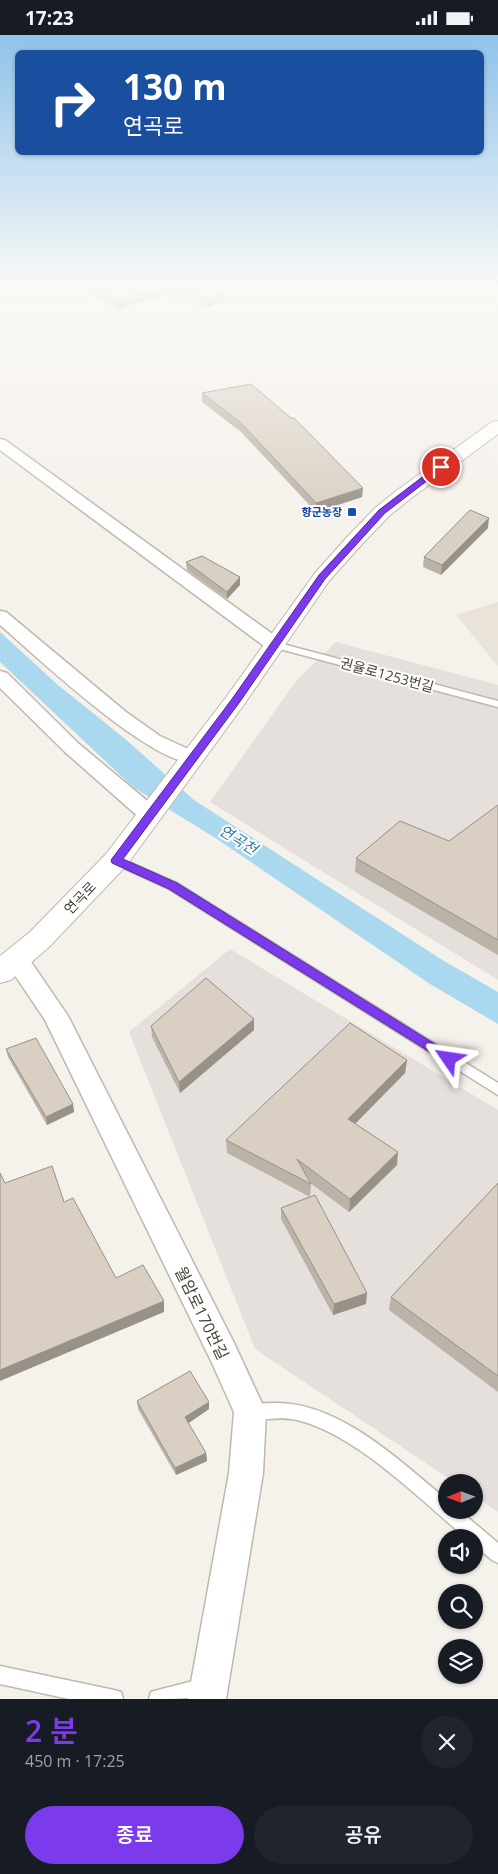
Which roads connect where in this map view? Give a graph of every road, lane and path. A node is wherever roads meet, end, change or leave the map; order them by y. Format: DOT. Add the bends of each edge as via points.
graph roads {
  1 [pos="498,426"];
  2 [pos="0,443"];
  3 [pos="0,616"];
  4 [pos="275,645"];
  5 [pos="0,677"];
  6 [pos="498,704"];
  7 [pos="192,758"];
  8 [pos="149,814"];
  9 [pos="116,860"];
  10 [pos="8,965"];
  11 [pos="498,1090"];
  12 [pos="250,1412"];
  13 [pos="438,1503"];
  14 [pos="457,1519"];
  15 [pos="498,1554"];
  16 [pos="0,1675"];
  17 [pos="208,1692"];
  18 [pos="114,1699"];
  19 [pos="158,1699"];
  1 -- 4 [label="street" via="382,512 322,577"];
  2 -- 4 [label="street"];
  3 -- 7 [label="street" via="119,716 153,740"];
  4 -- 6 [label="lane, 권율로1253번길"];
  4 -- 7 [label="street"];
  5 -- 8 [label="street" via="63,742"];
  7 -- 8 [label="street, 연곡로"];
  8 -- 9 [label="street, 연곡로"];
  9 -- 10 [label="street, 연곡로" via="40,939"];
  9 -- 11 [label="lane" via="173,886"];
  10 -- 12 [label="street, 월암로170번길" via="55,1016"];
  12 -- 13 [label="lane" via="296,1411 339,1429 389,1462"];
  12 -- 17 [label="street, 월암로170번길" via="246,1473"];
  14 -- 15 [label="lane"];
  16 -- 18 [label="lane"];
  17 -- 19 [label="lane"];
}
